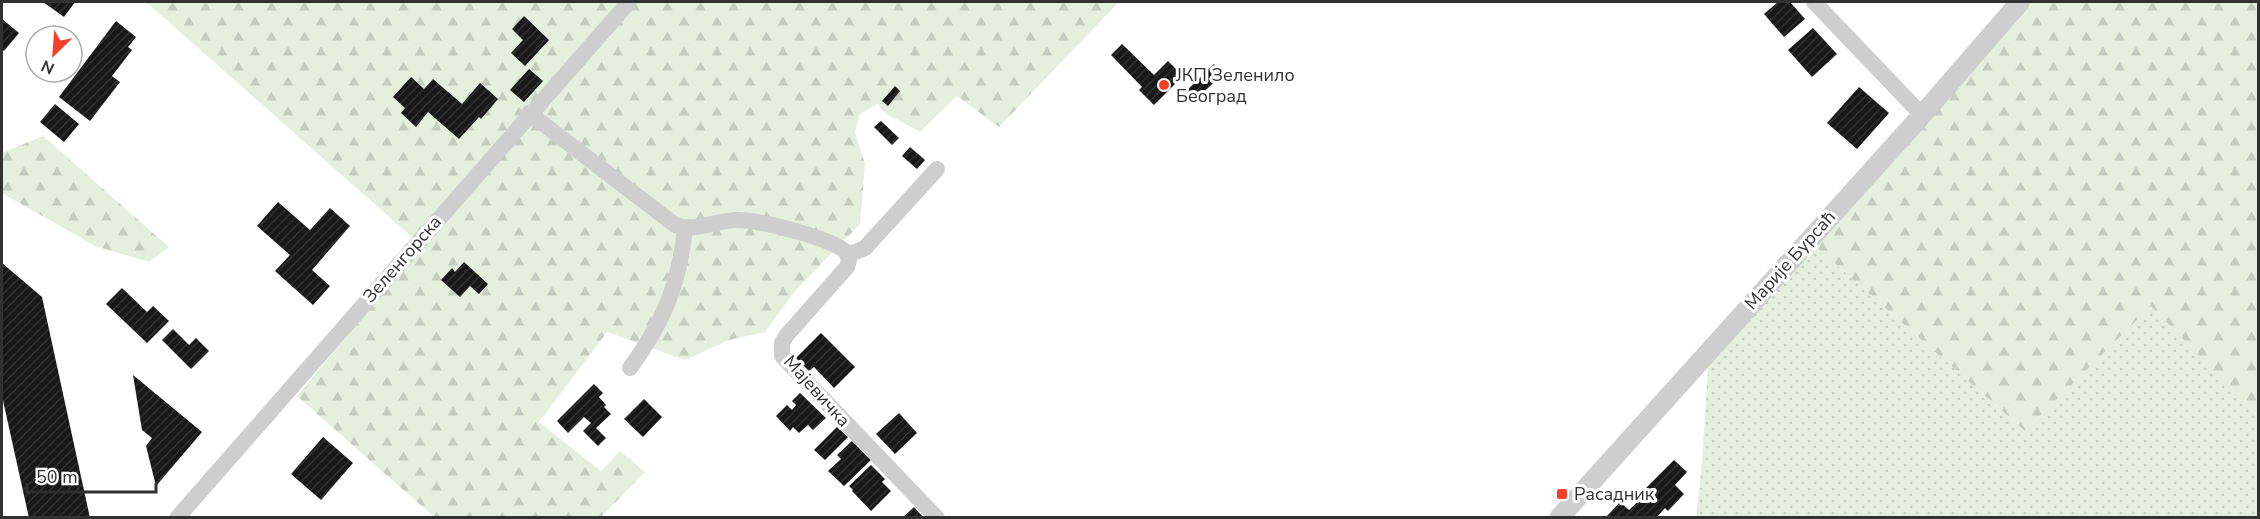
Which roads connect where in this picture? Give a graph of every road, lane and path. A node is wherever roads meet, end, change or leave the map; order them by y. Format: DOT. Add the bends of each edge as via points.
graph roads {
  1 [pos="629,2"];
  2 [pos="1814,2"];
  3 [pos="2020,2"];
  4 [pos="530,113"];
  5 [pos="1922,115"];
  6 [pos="937,169"];
  7 [pos="685,228"];
  8 [pos="848,255"];
  9 [pos="630,368"];
  10 [pos="177,518"];
  11 [pos="937,518"];
  12 [pos="1559,518"];
  1 -- 4 [label="street, Зеленгорска"];
  2 -- 5 [label="street"];
  3 -- 5 [label="street, Марије Бурсаћ"];
  4 -- 7 [label="street" via="668,222"];
  4 -- 10 [label="street, Зеленгорска"];
  5 -- 12 [label="street, Марије Бурсаћ"];
  6 -- 8 [label="street" via="865,248"];
  7 -- 8 [label="street" via="734,220 769,224 838,246"];
  7 -- 9 [label="street" via="668,306 654,335"];
  8 -- 11 [label="street, Мајевичка" via="847,267 782,343 783,356"];
}
